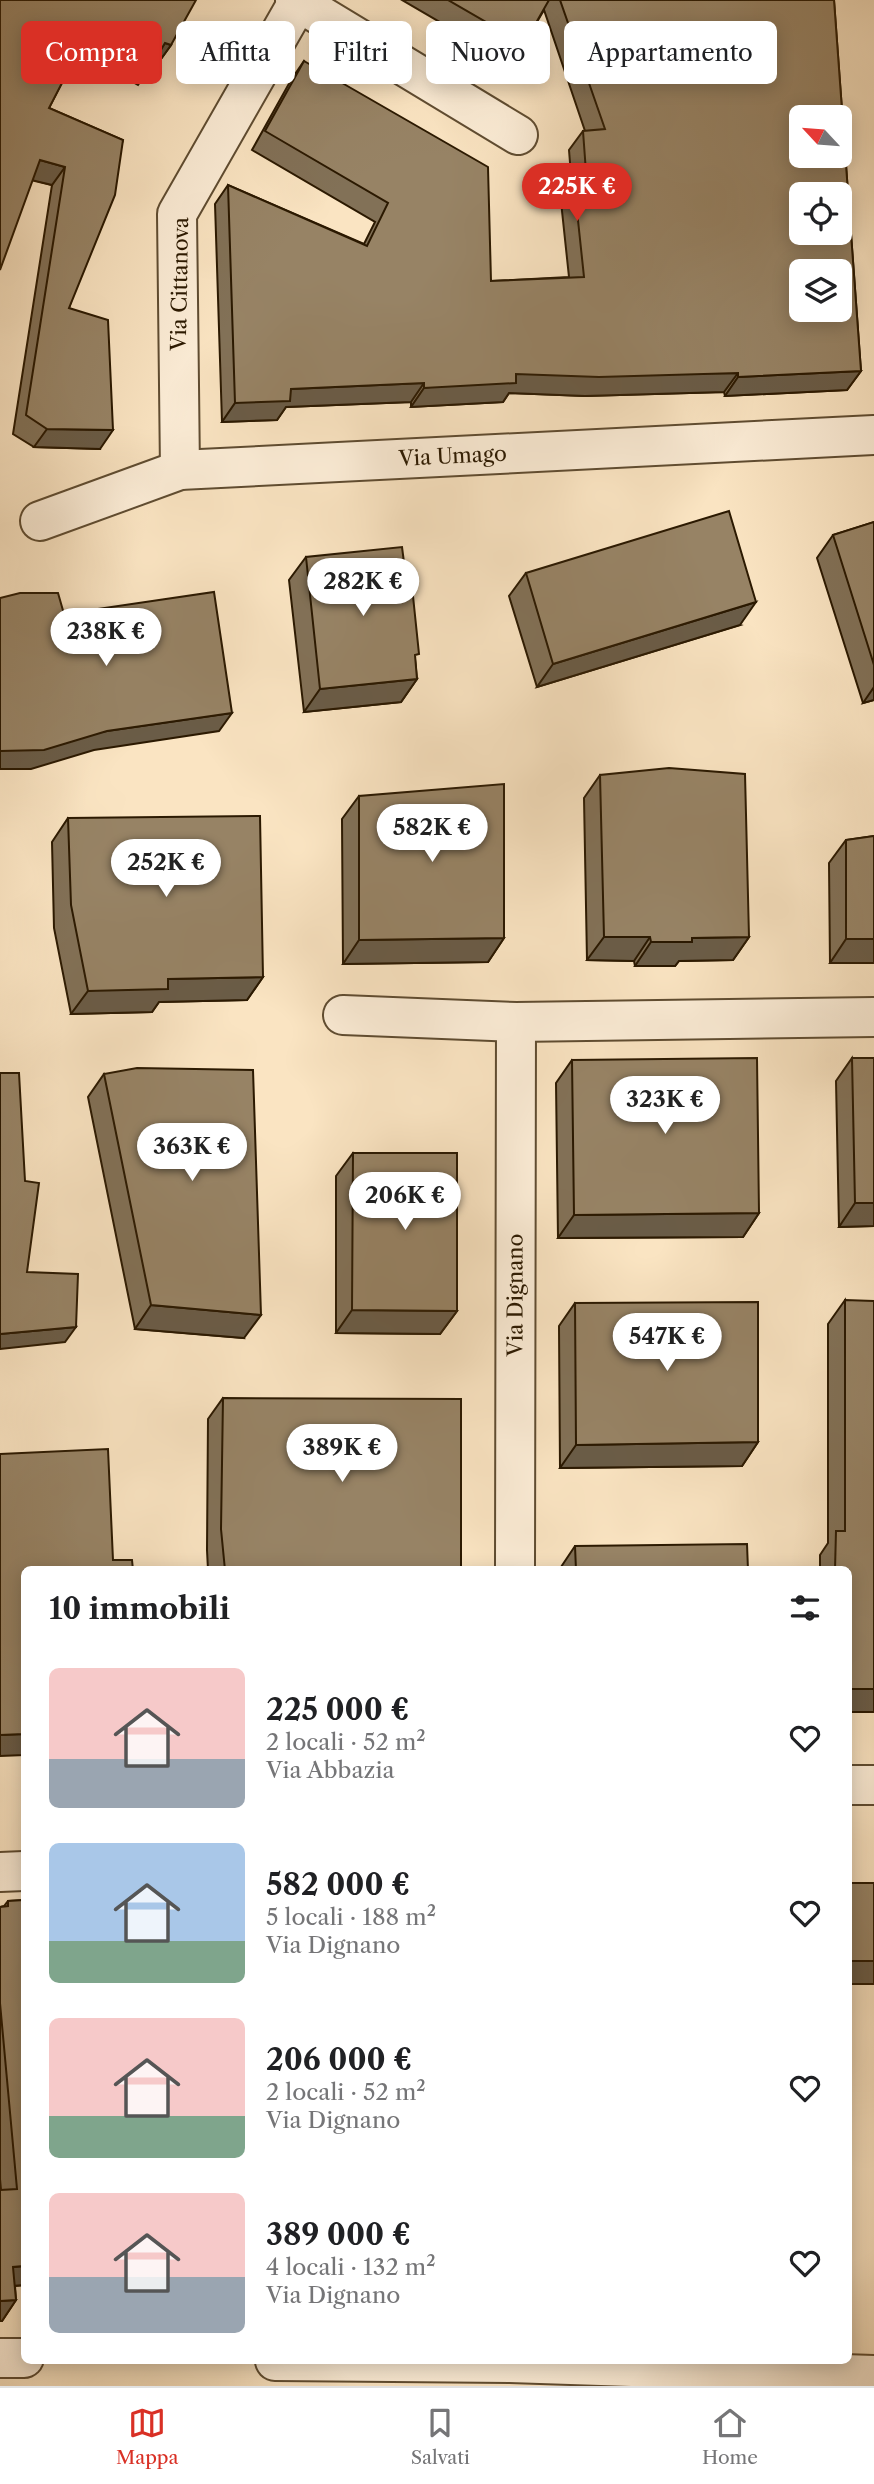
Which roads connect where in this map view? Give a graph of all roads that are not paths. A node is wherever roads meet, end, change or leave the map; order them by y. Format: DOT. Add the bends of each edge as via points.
graph roads {
  1 [pos="297,1"];
  2 [pos="517,135"];
  3 [pos="874,435"];
  4 [pos="180,470"];
  5 [pos="40,522"];
  6 [pos="343,1015"];
  7 [pos="874,1017"];
  8 [pos="516,1022"];
  9 [pos="515,1566"];
  10 [pos="852,1785"];
  11 [pos="874,1785"];
  12 [pos="21,1871"];
  13 [pos="0,1872"];
  14 [pos="0,2358"];
  15 [pos="21,2358"];
  16 [pos="566,2364"];
  17 [pos="874,2375"];
  1 -- 2 [label="street"];
  1 -- 4 [label="street, Via Cittanova" via="177,214"];
  3 -- 4 [label="street, Via Umago"];
  4 -- 5 [label="street, Via Umago"];
  6 -- 8 [label="street"];
  7 -- 8 [label="street"];
  8 -- 9 [label="street, Via Dignano"];
  10 -- 11 [label="street"];
  12 -- 13 [label="street"];
  14 -- 15 [label="street"];
  16 -- 17 [label="street"];
}
